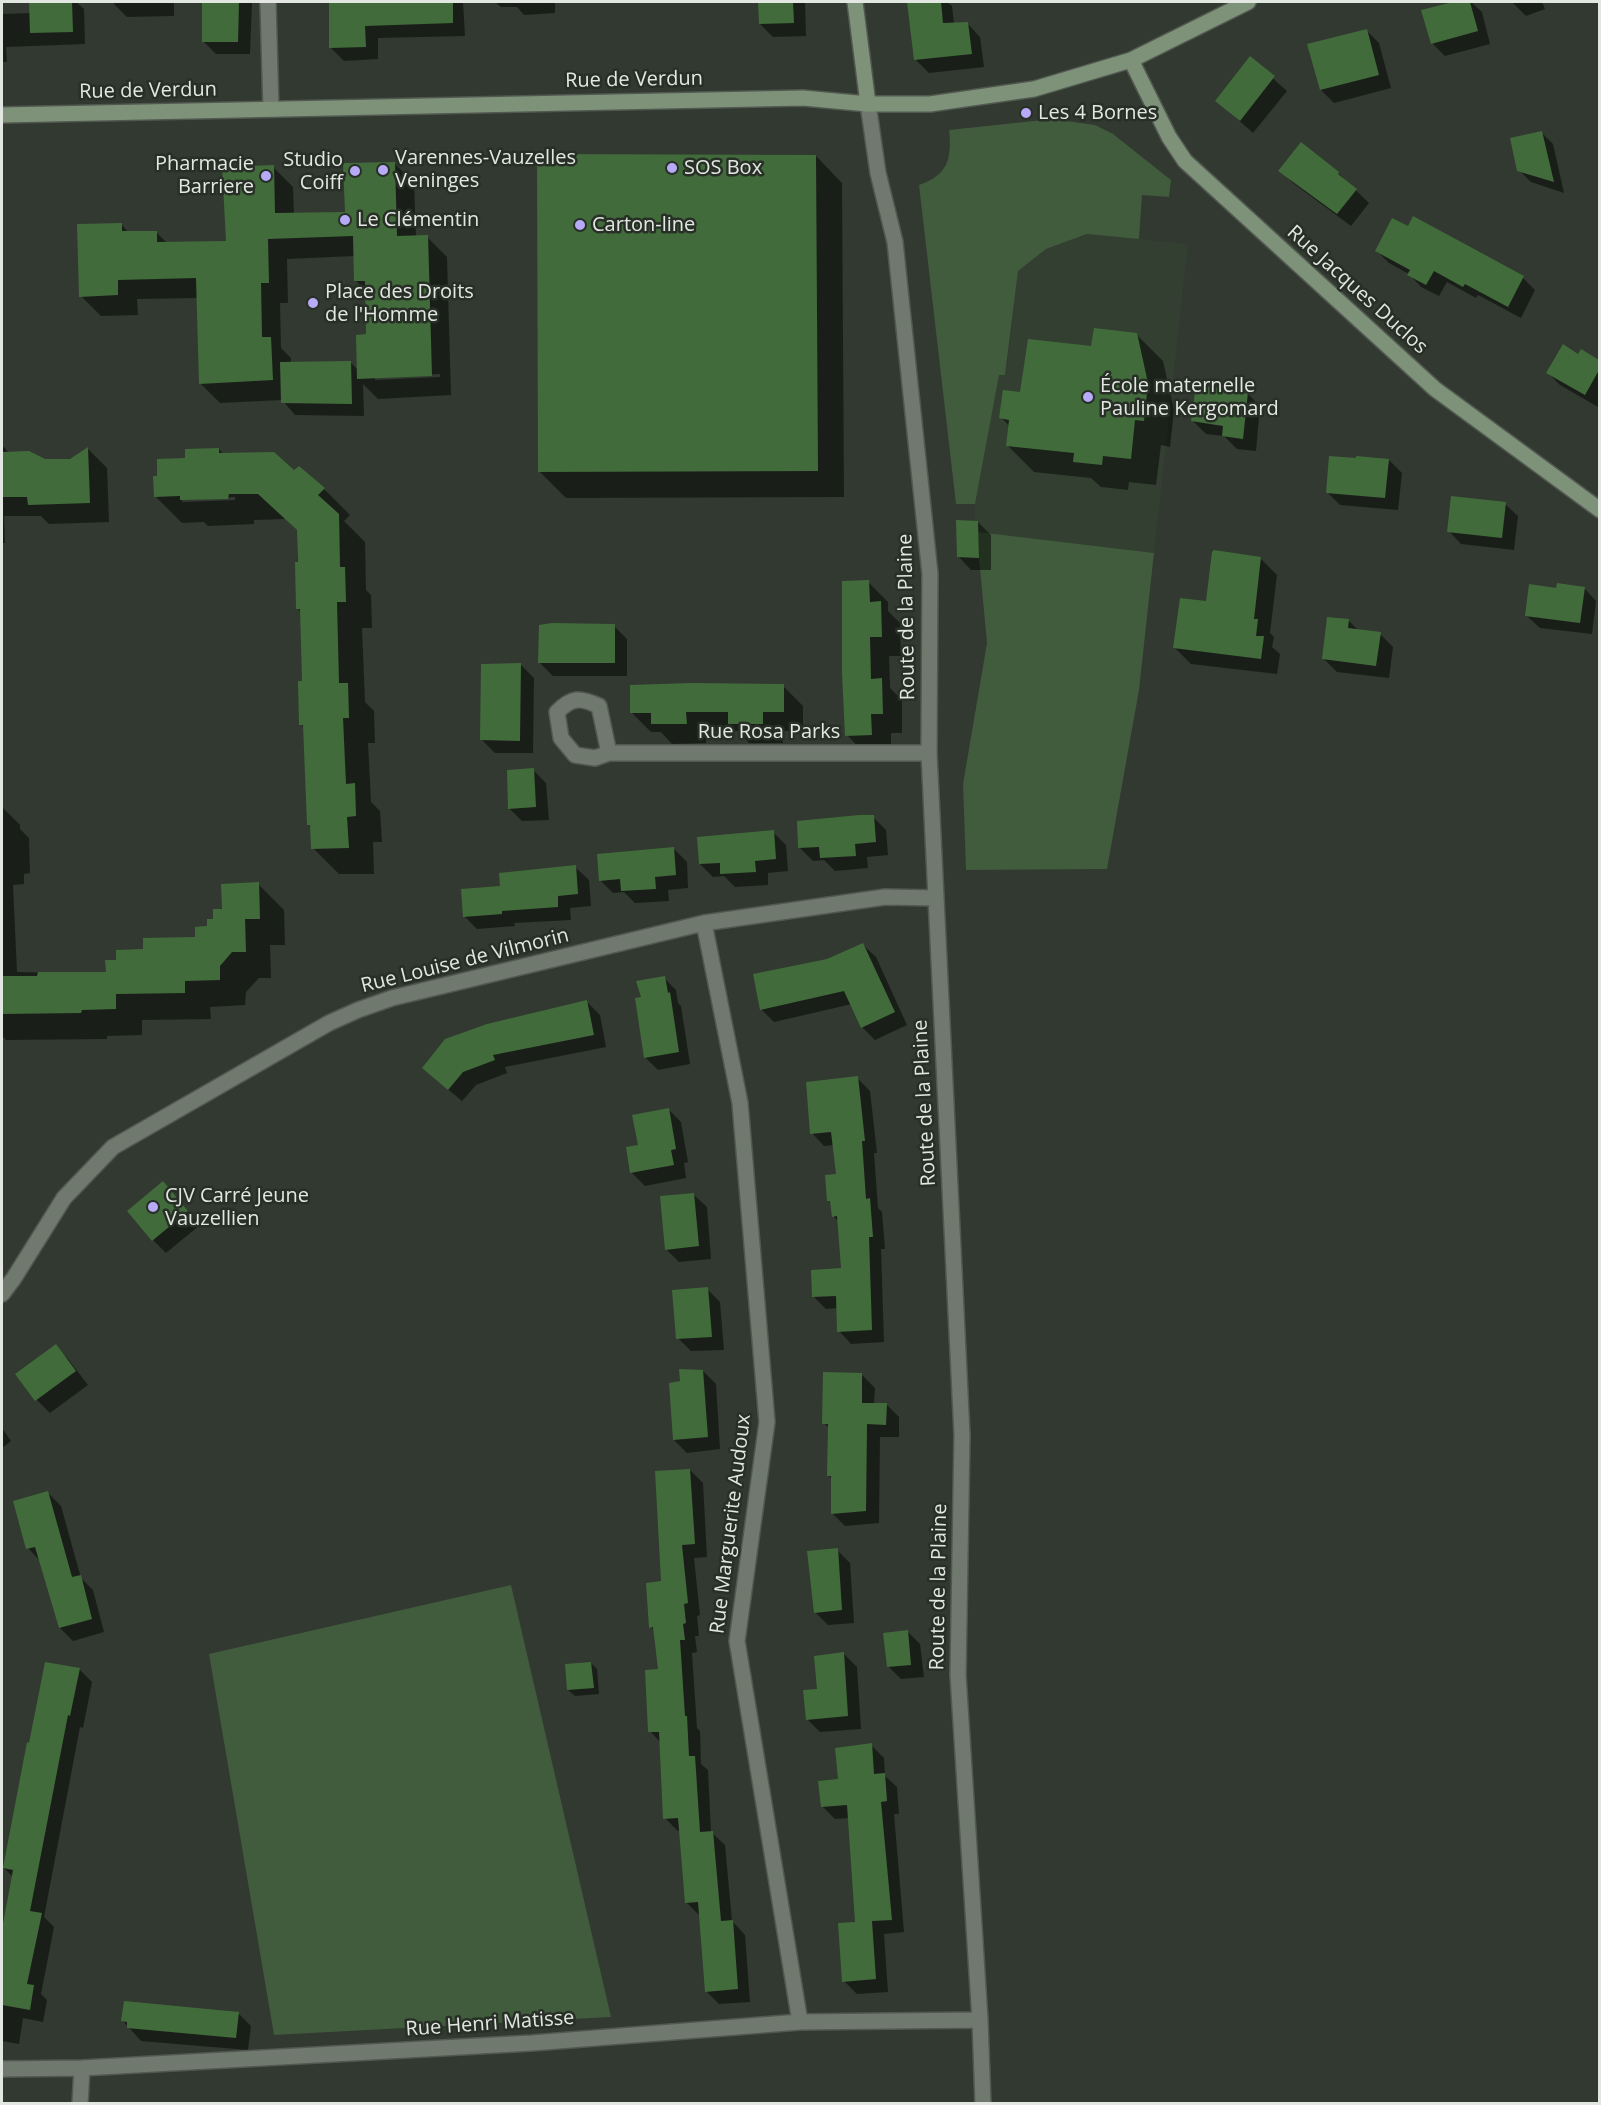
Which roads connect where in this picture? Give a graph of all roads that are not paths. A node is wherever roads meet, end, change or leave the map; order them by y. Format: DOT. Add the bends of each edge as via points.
graph roads {
  1 [pos="268,2"];
  2 [pos="855,2"];
  3 [pos="1248,2"];
  4 [pos="1131,60"];
  5 [pos="868,104"];
  6 [pos="271,109"];
  7 [pos="2,115"];
  8 [pos="1599,510"];
  9 [pos="609,753"];
  10 [pos="929,753"];
  11 [pos="936,898"];
  12 [pos="704,923"];
  13 [pos="2,1294"];
  14 [pos="980,2020"];
  15 [pos="800,2022"];
  16 [pos="82,2067"];
  17 [pos="2,2069"];
  18 [pos="80,2103"];
  19 [pos="983,2103"];
  1 -- 6 [label="street"];
  2 -- 5 [label="street"];
  3 -- 4 [label="street, Rue de Verdun"];
  4 -- 5 [label="street, Rue de Verdun" via="1034,90 930,104"];
  4 -- 8 [label="street, Rue Jacques Duclos" via="1185,161 1435,389"];
  5 -- 6 [label="street, Rue de Verdun" via="803,98"];
  5 -- 10 [label="street, Route de la Plaine" via="878,173 895,242 930,574"];
  6 -- 7 [label="street, Rue de Verdun"];
  9 -- 10 [label="street, Rue Rosa Parks"];
  10 -- 11 [label="street, Route de la Plaine"];
  11 -- 12 [label="street, Rue Louise de Vilmorin" via="885,897"];
  11 -- 14 [label="street, Route de la Plaine" via="962,1435 958,1675"];
  12 -- 13 [label="street, Rue Louise de Vilmorin" via="392,998 329,1023 113,1147 64,1198"];
  12 -- 15 [label="street, Rue Marguerite Audoux" via="740,1103 767,1422 737,1641"];
  14 -- 15 [label="street, Rue Henri Matisse"];
  14 -- 19 [label="street, Route de la Plaine"];
  15 -- 16 [label="street, Rue Henri Matisse" via="532,2043"];
  16 -- 17 [label="street, Rue Henri Matisse"];
  16 -- 18 [label="street"];
}
